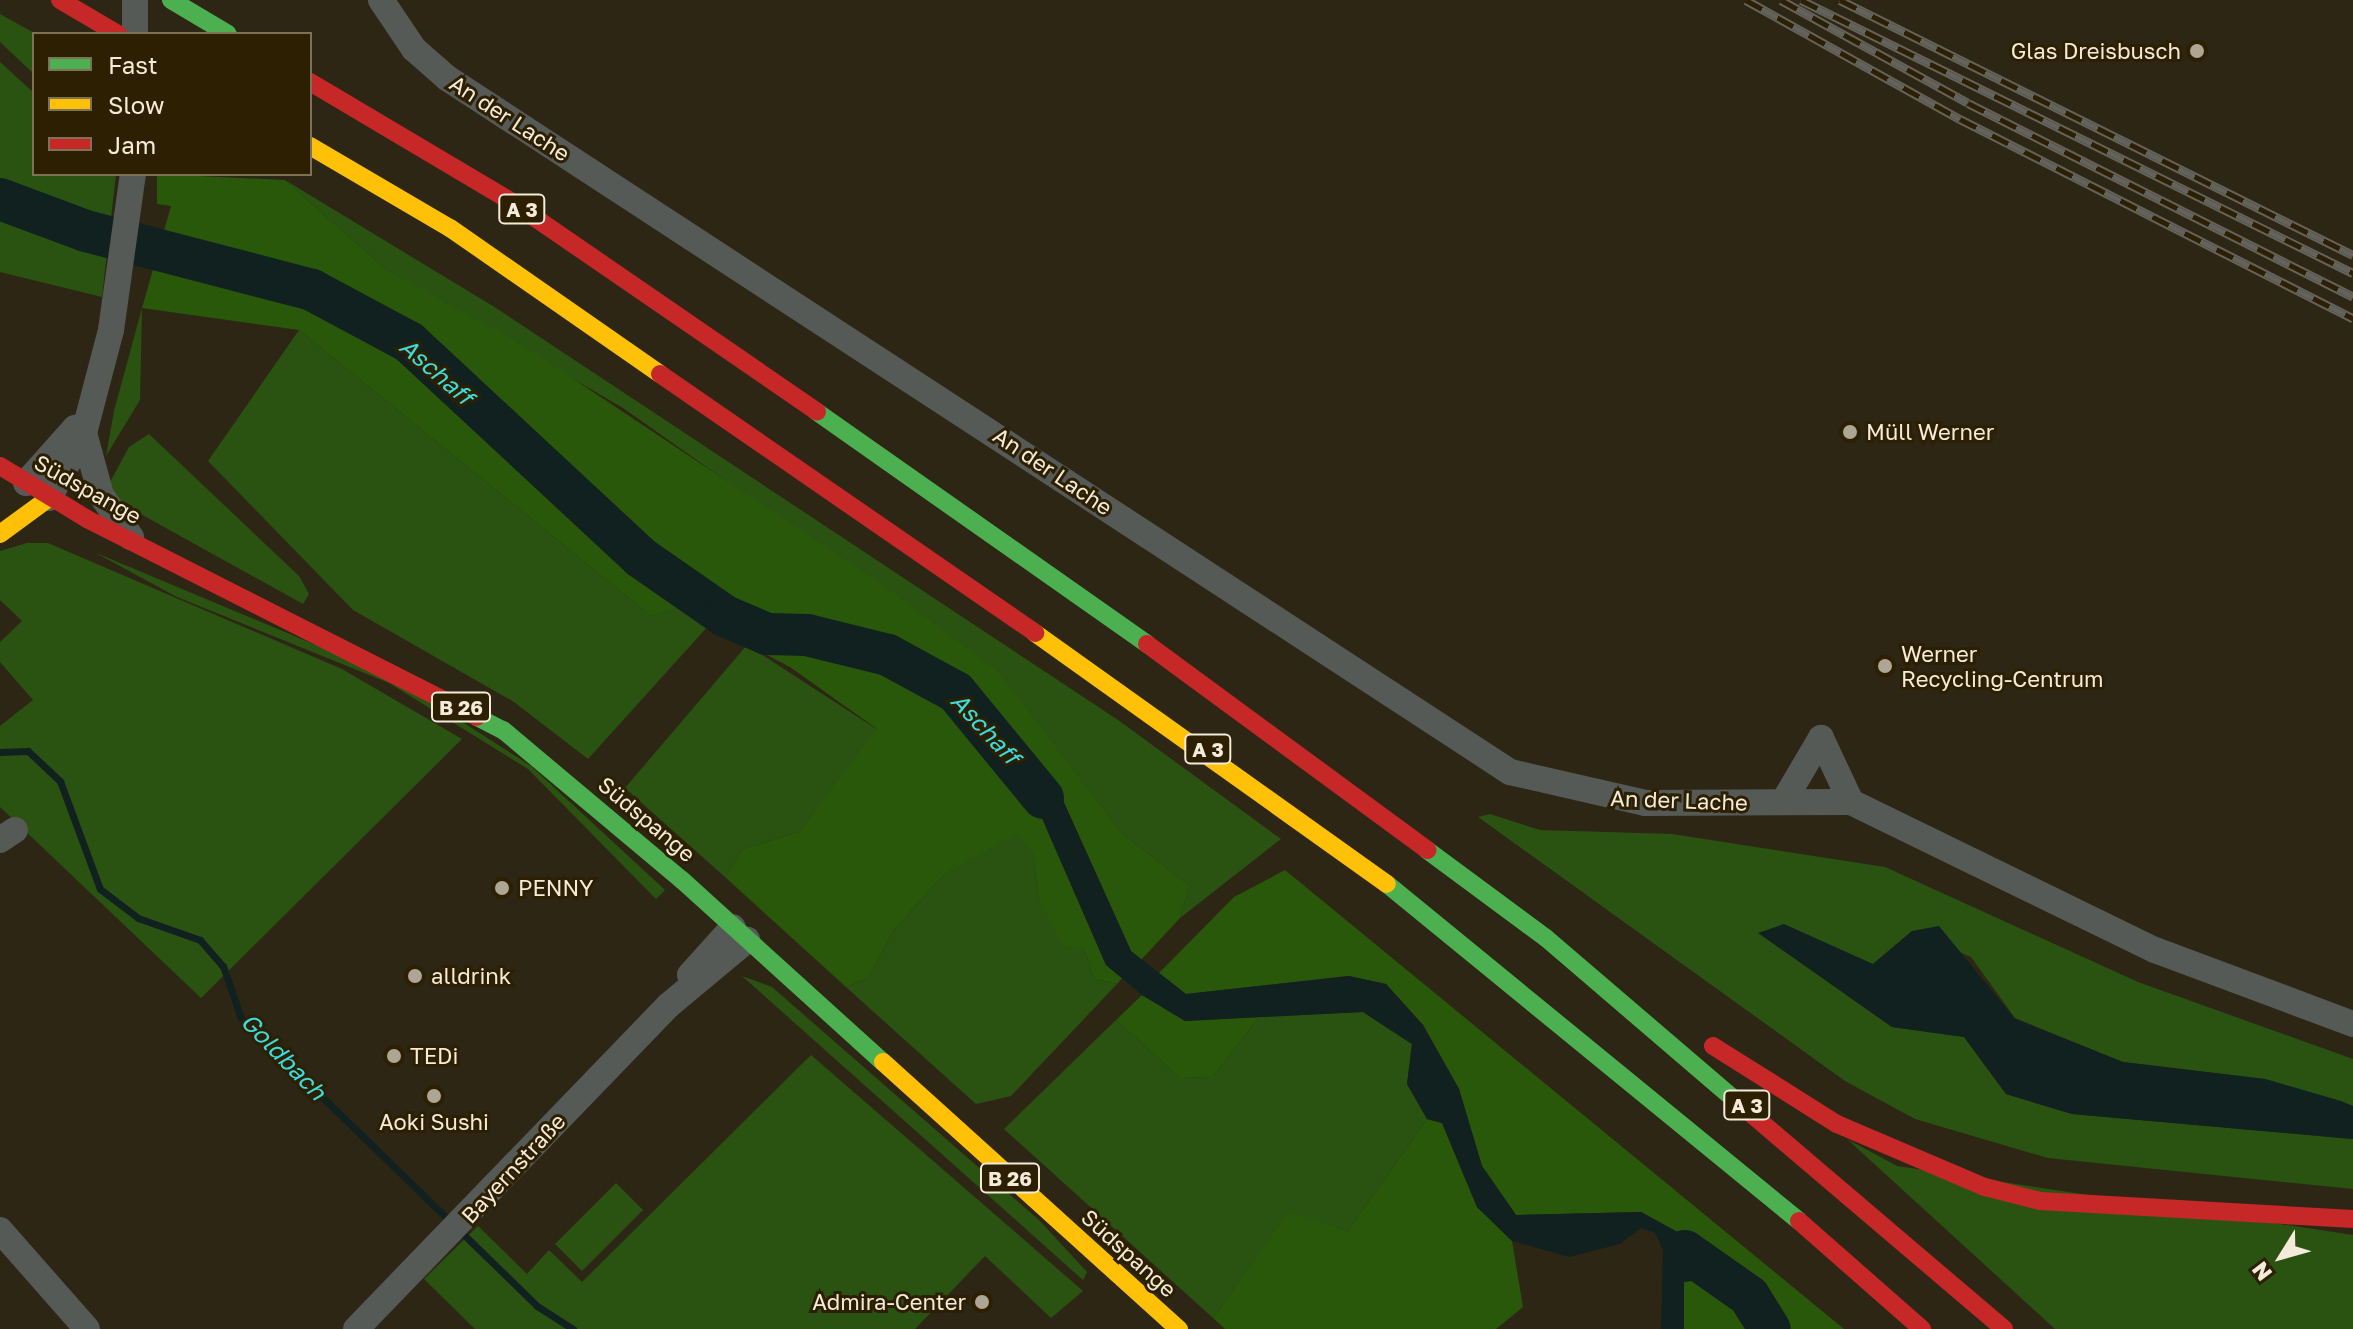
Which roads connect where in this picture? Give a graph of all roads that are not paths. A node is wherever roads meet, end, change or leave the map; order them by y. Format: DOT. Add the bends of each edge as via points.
graph roads {
  1 [pos="60,0"];
  2 [pos="135,0"];
  3 [pos="171,0"];
  4 [pos="381,0"];
  5 [pos="115,32"];
  6 [pos="135,32"];
  7 [pos="225,32"];
  8 [pos="312,83"];
  9 [pos="312,147"];
  10 [pos="133,176"];
  11 [pos="89,404"];
  12 [pos="84,433"];
  13 [pos="0,466"];
  14 [pos="26,483"];
  15 [pos="49,498"];
  16 [pos="0,514"];
  17 [pos="0,534"];
  18 [pos="135,543"];
  19 [pos="1785,799"];
  20 [pos="1851,802"];
  21 [pos="740,934"];
  22 [pos="1546,938"];
  23 [pos="2353,1024"];
  24 [pos="2353,1219"];
  25 [pos="0,1230"];
  26 [pos="87,1329"];
  27 [pos="356,1329"];
  28 [pos="1179,1329"];
  29 [pos="1922,1329"];
  30 [pos="2004,1329"];
  1 -- 5 [label="main road"];
  2 -- 6 [label="street"];
  3 -- 7 [label="main road"];
  4 -- 19 [label="street, An der Lache" via="414,49 447,78 1510,772 1595,797 1645,803"];
  8 -- 22 [label="main road, A 3" via="512,202 999,538"];
  9 -- 29 [label="main road, A 3" via="450,228 1319,830 1678,1116"];
  10 -- 11 [label="street" via="118,296"];
  11 -- 12 [label="street"];
  11 -- 14 [label="street"];
  12 -- 15 [label="street"];
  12 -- 18 [label="street" via="101,495"];
  13 -- 14 [label="main road, Südspange / B 26"];
  14 -- 15 [label="main road, Südspange / B 26"];
  14 -- 16 [label="main road"];
  15 -- 17 [label="main road"];
  15 -- 18 [label="main road, Südspange / B 26"];
  18 -- 21 [label="main road, Südspange / B 26" via="503,730"];
  19 -- 20 [label="street, An der Lache"];
  19 -- 20 [label="street" via="1821,738"];
  20 -- 23 [label="street, An der Lache" via="2155,950"];
  21 -- 27 [label="street, Bayernstraße"];
  21 -- 28 [label="main road, Südspange / B 26"];
  22 -- 24 [label="main road" via="1837,1124 1985,1187 2040,1201"];
  22 -- 30 [label="main road, A 3"];
  25 -- 26 [label="street"];
}
